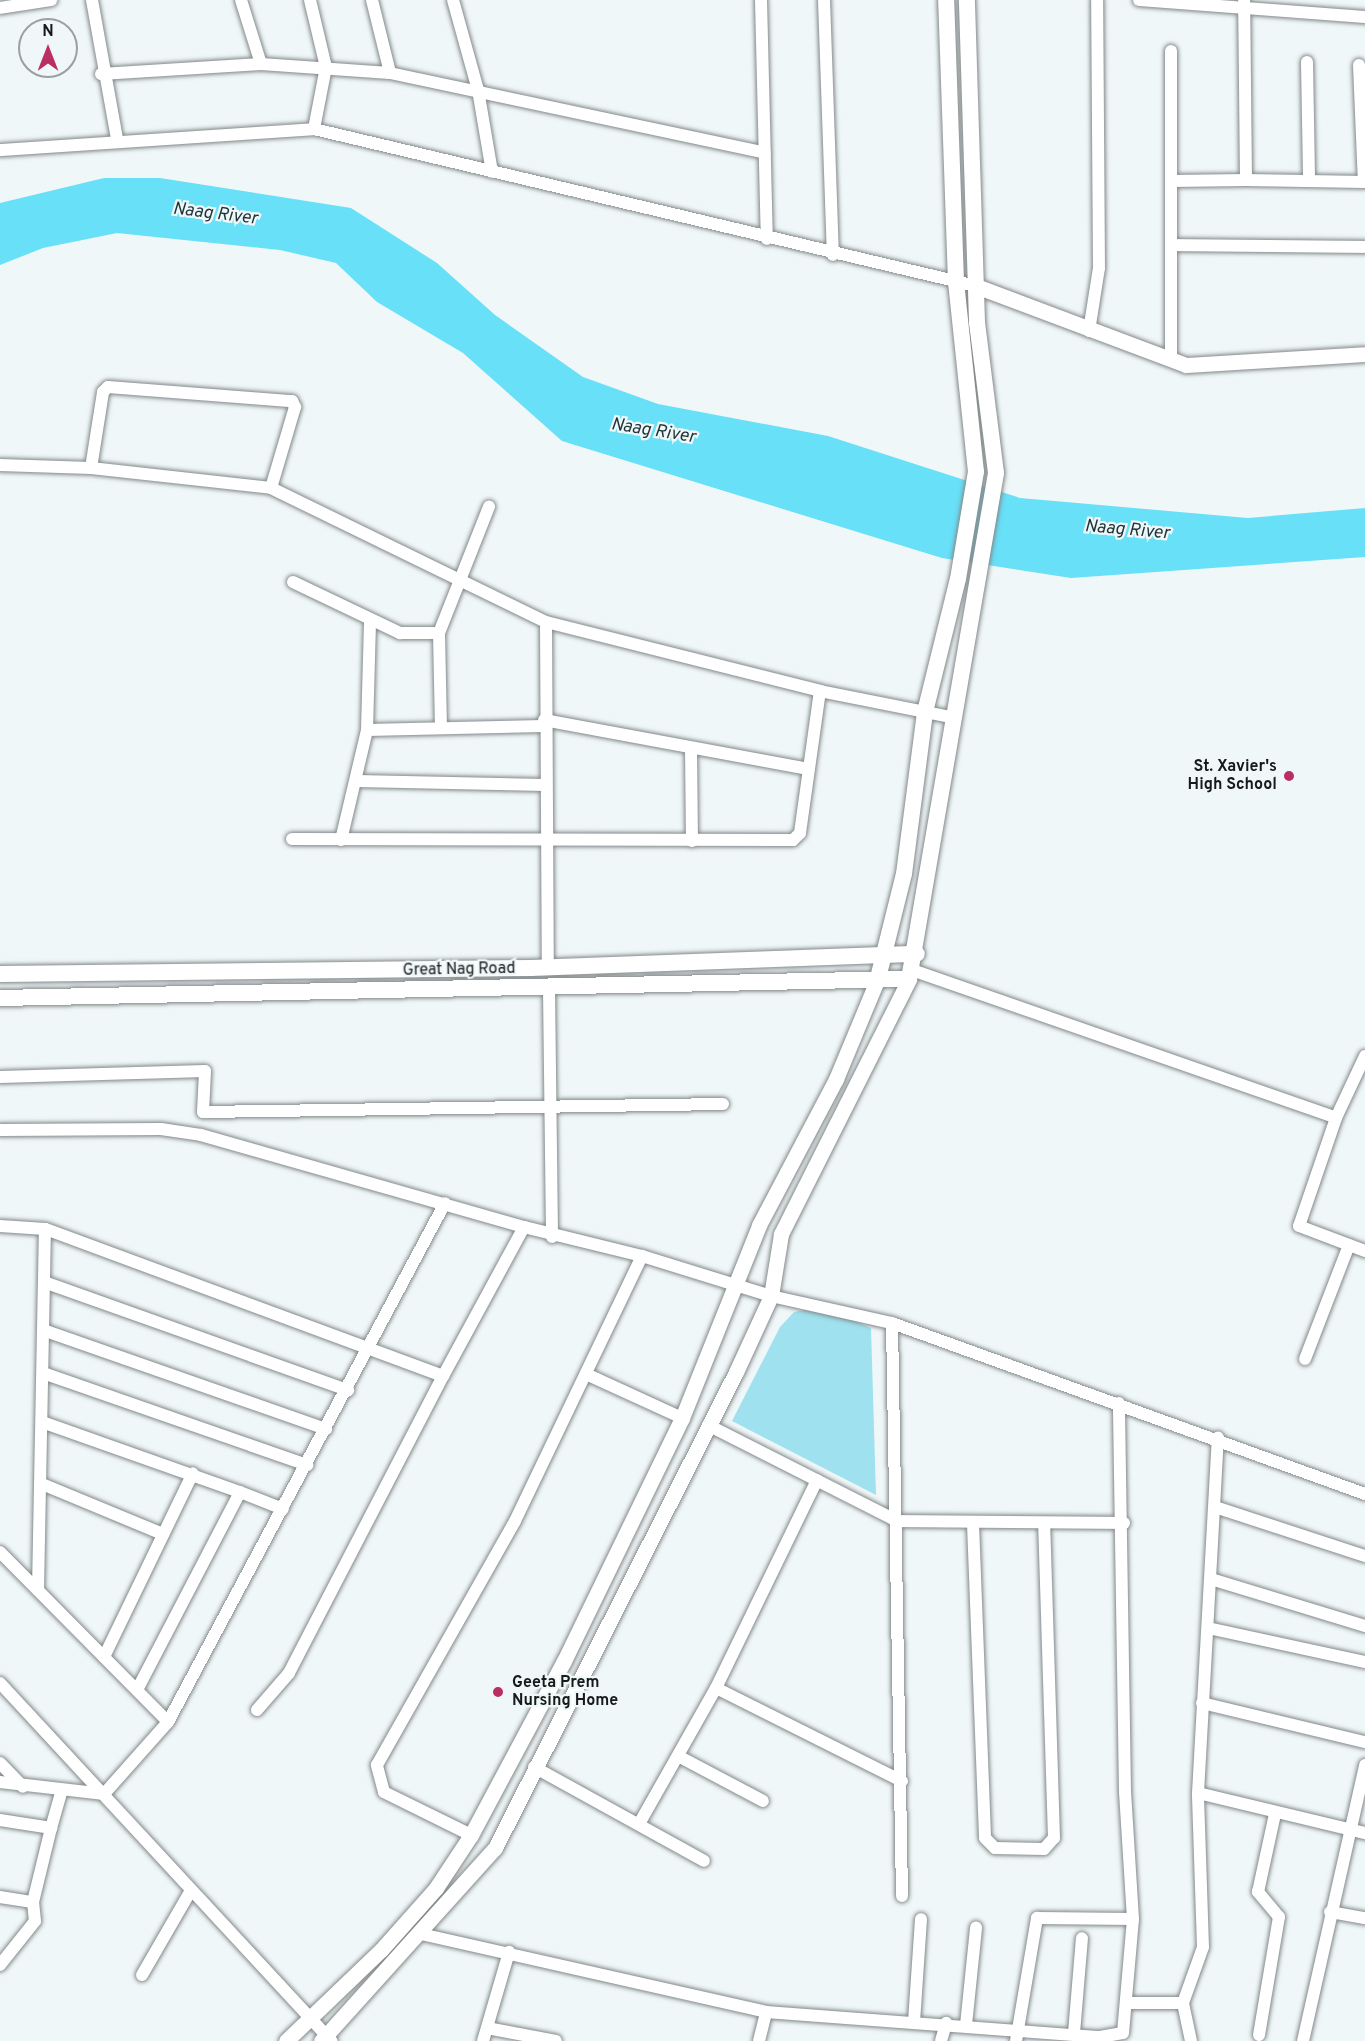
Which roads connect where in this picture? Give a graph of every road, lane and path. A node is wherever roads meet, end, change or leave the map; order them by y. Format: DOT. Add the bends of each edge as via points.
graph roads {
  1 [pos="51,0"];
  2 [pos="92,0"];
  3 [pos="241,0"];
  4 [pos="310,0"];
  5 [pos="372,0"];
  6 [pos="453,0"];
  7 [pos="761,0"];
  8 [pos="824,0"];
  9 [pos="946,0"];
  10 [pos="967,0"];
  11 [pos="1097,0"];
  12 [pos="1139,0"];
  13 [pos="1244,5"];
  14 [pos="0,8"];
  15 [pos="1365,16"];
  16 [pos="1171,51"];
  17 [pos="1307,62"];
  18 [pos="261,64"];
  19 [pos="1359,65"];
  20 [pos="326,67"];
  21 [pos="390,73"];
  22 [pos="101,74"];
  23 [pos="478,90"];
  24 [pos="314,129"];
  25 [pos="117,140"];
  26 [pos="0,150"];
  27 [pos="765,153"];
  28 [pos="492,172"];
  29 [pos="1246,180"];
  30 [pos="1171,181"];
  31 [pos="1309,181"];
  32 [pos="1364,182"];
  33 [pos="767,239"];
  34 [pos="1171,245"];
  35 [pos="1365,247"];
  36 [pos="833,255"];
  37 [pos="956,282"];
  38 [pos="976,286"];
  39 [pos="1089,331"];
  40 [pos="1365,354"];
  41 [pos="1171,360"];
  42 [pos="0,465"];
  43 [pos="91,468"];
  44 [pos="271,488"];
  45 [pos="489,507"];
  46 [pos="459,577"];
  47 [pos="293,582"];
  48 [pos="370,621"];
  49 [pos="546,622"];
  50 [pos="439,633"];
  51 [pos="820,691"];
  52 [pos="926,712"];
  53 [pos="955,718"];
  54 [pos="544,723"];
  55 [pos="441,729"];
  56 [pos="367,730"];
  57 [pos="691,748"];
  58 [pos="809,769"];
  59 [pos="357,781"];
  60 [pos="545,785"];
  61 [pos="292,839"];
  62 [pos="341,840"];
  63 [pos="692,841"];
  64 [pos="547,842"];
  65 [pos="886,953"];
  66 [pos="548,968"];
  67 [pos="913,968"];
  68 [pos="0,974"];
  69 [pos="878,978"];
  70 [pos="549,988"];
  71 [pos="0,999"];
  72 [pos="1365,1056"];
  73 [pos="0,1077"];
  74 [pos="723,1104"];
  75 [pos="548,1107"];
  76 [pos="204,1112"];
  77 [pos="1336,1118"];
  78 [pos="0,1130"];
  79 [pos="201,1135"];
  80 [pos="445,1203"];
  81 [pos="0,1226"];
  82 [pos="524,1227"];
  83 [pos="45,1229"];
  84 [pos="552,1237"];
  85 [pos="1349,1245"];
  86 [pos="1365,1251"];
  87 [pos="642,1256"];
  88 [pos="44,1282"];
  89 [pos="738,1282"];
  90 [pos="771,1296"];
  91 [pos="892,1323"];
  92 [pos="43,1330"];
  93 [pos="370,1347"];
  94 [pos="1305,1359"];
  95 [pos="43,1373"];
  96 [pos="586,1374"];
  97 [pos="443,1376"];
  98 [pos="348,1390"];
  99 [pos="1119,1403"];
  100 [pos="682,1418"];
  101 [pos="42,1422"];
  102 [pos="708,1425"];
  103 [pos="326,1429"];
  104 [pos="1218,1438"];
  105 [pos="307,1465"];
  106 [pos="193,1473"];
  107 [pos="818,1480"];
  108 [pos="42,1484"];
  109 [pos="240,1492"];
  110 [pos="1365,1494"];
  111 [pos="1215,1507"];
  112 [pos="283,1509"];
  113 [pos="897,1521"];
  114 [pos="1124,1523"];
  115 [pos="973,1524"];
  116 [pos="1044,1524"];
  117 [pos="163,1534"];
  118 [pos="0,1552"];
  119 [pos="1365,1556"];
  120 [pos="1211,1579"];
  121 [pos="38,1590"];
  122 [pos="1365,1626"];
  123 [pos="1208,1628"];
  124 [pos="104,1657"];
  125 [pos="1365,1662"];
  126 [pos="0,1683"];
  127 [pos="716,1688"];
  128 [pos="137,1690"];
  129 [pos="1202,1703"];
  130 [pos="257,1710"];
  131 [pos="168,1722"];
  132 [pos="1365,1742"];
  133 [pos="678,1756"];
  134 [pos="0,1763"];
  135 [pos="1365,1765"];
  136 [pos="534,1767"];
  137 [pos="902,1780"];
  138 [pos="0,1782"];
  139 [pos="23,1787"];
  140 [pos="61,1793"];
  141 [pos="1197,1793"];
  142 [pos="104,1794"];
  143 [pos="763,1801"];
  144 [pos="1275,1814"];
  145 [pos="0,1820"];
  146 [pos="639,1824"];
  147 [pos="51,1828"];
  148 [pos="1349,1830"];
  149 [pos="1365,1833"];
  150 [pos="471,1835"];
  151 [pos="704,1861"];
  152 [pos="191,1890"];
  153 [pos="902,1896"];
  154 [pos="0,1897"];
  155 [pos="33,1902"];
  156 [pos="1330,1912"];
  157 [pos="1365,1918"];
  158 [pos="921,1919"];
  159 [pos="1133,1919"];
  160 [pos="976,1928"];
  161 [pos="421,1934"];
  162 [pos="1082,1938"];
  163 [pos="509,1952"];
  164 [pos="0,1965"];
  165 [pos="142,1975"];
  166 [pos="1128,2003"];
  167 [pos="1183,2003"];
  168 [pos="766,2012"];
  169 [pos="309,2020"];
  170 [pos="914,2022"];
  171 [pos="946,2024"];
  172 [pos="966,2025"];
  173 [pos="487,2028"];
  174 [pos="1074,2033"];
  175 [pos="1017,2035"];
  176 [pos="1259,2035"];
  177 [pos="1105,2039"];
  178 [pos="326,2040"];
  179 [pos="286,2041"];
  180 [pos="483,2041"];
  181 [pos="556,2041"];
  182 [pos="759,2041"];
  183 [pos="941,2041"];
  184 [pos="1191,2041"];
  185 [pos="1303,2041"];
  1 -- 14 [label="street"];
  2 -- 22 [label="street"];
  3 -- 18 [label="street"];
  4 -- 20 [label="street"];
  5 -- 21 [label="street"];
  6 -- 23 [label="street"];
  7 -- 27 [label="street"];
  8 -- 36 [label="street"];
  9 -- 37 [label="main road"];
  10 -- 38 [label="main road"];
  11 -- 39 [label="street" via="1099,268"];
  12 -- 13 [label="street"];
  13 -- 15 [label="street"];
  13 -- 29 [label="street"];
  16 -- 30 [label="street"];
  17 -- 31 [label="street"];
  18 -- 20 [label="street"];
  18 -- 22 [label="street"];
  19 -- 32 [label="street"];
  20 -- 21 [label="street"];
  20 -- 24 [label="street"];
  21 -- 23 [label="street"];
  22 -- 25 [label="street"];
  23 -- 27 [label="street"];
  23 -- 28 [label="street"];
  24 -- 25 [label="street"];
  24 -- 28 [label="street"];
  25 -- 26 [label="street"];
  27 -- 33 [label="street"];
  28 -- 33 [label="street"];
  29 -- 30 [label="street"];
  29 -- 31 [label="street"];
  30 -- 34 [label="street"];
  31 -- 32 [label="street"];
  33 -- 36 [label="street"];
  34 -- 35 [label="street"];
  34 -- 41 [label="street"];
  36 -- 37 [label="street"];
  37 -- 38 [label="street"];
  37 -- 52 [label="main road" via="976,472 958,579"];
  38 -- 39 [label="street"];
  38 -- 53 [label="main road" via="996,473"];
  39 -- 41 [label="street"];
  40 -- 41 [label="street" via="1186,365"];
  42 -- 43 [label="street"];
  43 -- 44 [label="street"];
  43 -- 44 [label="street" via="103,392 108,387 292,401 296,406"];
  44 -- 46 [label="street"];
  45 -- 46 [label="street"];
  46 -- 49 [label="street"];
  46 -- 50 [label="street"];
  47 -- 48 [label="street"];
  48 -- 50 [label="street" via="399,633"];
  48 -- 56 [label="street"];
  49 -- 51 [label="street"];
  49 -- 54 [label="street"];
  50 -- 55 [label="street"];
  51 -- 52 [label="street"];
  51 -- 58 [label="street"];
  52 -- 53 [label="street"];
  52 -- 65 [label="main road" via="904,874"];
  53 -- 67 [label="main road"];
  54 -- 55 [label="street"];
  54 -- 57 [label="street"];
  54 -- 60 [label="street"];
  55 -- 56 [label="street"];
  56 -- 59 [label="street"];
  57 -- 58 [label="street"];
  57 -- 63 [label="street"];
  58 -- 63 [label="street" via="800,833 793,840"];
  59 -- 60 [label="street"];
  59 -- 62 [label="street"];
  60 -- 64 [label="street"];
  61 -- 62 [label="street"];
  62 -- 64 [label="street"];
  63 -- 64 [label="street"];
  64 -- 66 [label="street"];
  65 -- 66 [label="main road, Great Nag Road"];
  65 -- 67 [label="main road, Great Nag Road"];
  65 -- 69 [label="main road"];
  66 -- 68 [label="main road, Great Nag Road"];
  66 -- 70 [label="main road"];
  67 -- 69 [label="main road, Great Nag Road"];
  67 -- 77 [label="street"];
  67 -- 90 [label="street" via="781,1234"];
  69 -- 70 [label="main road, Great Nag Road"];
  69 -- 89 [label="street" via="836,1079 759,1225"];
  70 -- 71 [label="main road, Great Nag Road"];
  70 -- 75 [label="street"];
  72 -- 77 [label="street"];
  73 -- 76 [label="street" via="205,1071"];
  74 -- 75 [label="street"];
  75 -- 76 [label="street"];
  75 -- 84 [label="street"];
  76 -- 79 [label="street"];
  77 -- 85 [label="street" via="1299,1226"];
  78 -- 79 [label="street" via="161,1129"];
  79 -- 80 [label="street"];
  80 -- 82 [label="street"];
  80 -- 93 [label="street"];
  81 -- 83 [label="street"];
  82 -- 84 [label="street"];
  82 -- 97 [label="street"];
  83 -- 88 [label="street"];
  83 -- 93 [label="street"];
  84 -- 87 [label="street"];
  85 -- 86 [label="street"];
  85 -- 94 [label="street"];
  87 -- 89 [label="street"];
  87 -- 96 [label="street"];
  88 -- 92 [label="street"];
  88 -- 98 [label="street"];
  89 -- 90 [label="street"];
  89 -- 100 [label="street"];
  90 -- 91 [label="street"];
  90 -- 102 [label="street"];
  91 -- 99 [label="street"];
  91 -- 113 [label="street"];
  92 -- 95 [label="street"];
  92 -- 103 [label="street"];
  93 -- 97 [label="street"];
  93 -- 98 [label="street"];
  95 -- 101 [label="street"];
  95 -- 105 [label="street"];
  96 -- 100 [label="street"];
  96 -- 150 [label="street" via="515,1521 377,1765 384,1792"];
  97 -- 130 [label="street" via="289,1673"];
  98 -- 103 [label="street"];
  99 -- 104 [label="street"];
  99 -- 114 [label="street"];
  100 -- 150 [label="street" via="564,1661"];
  101 -- 106 [label="street"];
  101 -- 108 [label="street"];
  102 -- 107 [label="street"];
  102 -- 136 [label="street"];
  103 -- 105 [label="street"];
  104 -- 110 [label="street"];
  104 -- 111 [label="street"];
  105 -- 112 [label="street"];
  106 -- 109 [label="street"];
  106 -- 117 [label="street"];
  107 -- 113 [label="street"];
  107 -- 127 [label="street"];
  108 -- 117 [label="street"];
  108 -- 121 [label="street"];
  109 -- 112 [label="street"];
  109 -- 128 [label="street"];
  111 -- 119 [label="street"];
  111 -- 120 [label="street"];
  112 -- 131 [label="street"];
  113 -- 115 [label="street"];
  113 -- 137 [label="street"];
  114 -- 116 [label="street"];
  114 -- 159 [label="street" via="1125,1792"];
  115 -- 116 [label="street"];
  115 -- 116 [label="street" via="985,1838 995,1848 1044,1849 1054,1838"];
  117 -- 124 [label="street"];
  118 -- 121 [label="street"];
  120 -- 122 [label="street"];
  120 -- 123 [label="street"];
  121 -- 124 [label="street"];
  123 -- 125 [label="street"];
  123 -- 129 [label="street"];
  124 -- 128 [label="street"];
  126 -- 142 [label="street"];
  127 -- 133 [label="street"];
  127 -- 137 [label="street"];
  128 -- 131 [label="street"];
  129 -- 132 [label="street"];
  129 -- 141 [label="street"];
  131 -- 142 [label="street"];
  133 -- 143 [label="street"];
  133 -- 146 [label="street"];
  134 -- 139 [label="street"];
  135 -- 148 [label="street"];
  136 -- 146 [label="street"];
  136 -- 161 [label="street" via="495,1848"];
  137 -- 153 [label="street"];
  138 -- 139 [label="street"];
  139 -- 140 [label="street"];
  140 -- 142 [label="street"];
  140 -- 147 [label="street"];
  141 -- 144 [label="street"];
  141 -- 167 [label="street" via="1203,1947"];
  142 -- 152 [label="street"];
  144 -- 148 [label="street"];
  144 -- 176 [label="street" via="1258,1892 1279,1917"];
  145 -- 147 [label="street"];
  146 -- 151 [label="street"];
  147 -- 155 [label="street"];
  148 -- 149 [label="street"];
  148 -- 156 [label="street"];
  150 -- 169 [label="street" via="436,1888"];
  152 -- 165 [label="street"];
  152 -- 169 [label="street"];
  154 -- 155 [label="street"];
  155 -- 164 [label="street" via="35,1921"];
  156 -- 157 [label="street"];
  156 -- 185 [label="street"];
  158 -- 170 [label="street"];
  159 -- 166 [label="street"];
  159 -- 175 [label="street" via="1037,1918"];
  160 -- 172 [label="street"];
  161 -- 163 [label="street"];
  161 -- 178 [label="street"];
  162 -- 174 [label="street"];
  163 -- 168 [label="street"];
  163 -- 173 [label="street"];
  166 -- 167 [label="street"];
  166 -- 177 [label="street" via="1123,2033"];
  167 -- 184 [label="street"];
  168 -- 170 [label="street"];
  168 -- 182 [label="street"];
  169 -- 178 [label="street"];
  169 -- 179 [label="street"];
  170 -- 171 [label="street"];
  171 -- 172 [label="street"];
  171 -- 183 [label="street"];
  172 -- 175 [label="street"];
  173 -- 180 [label="street"];
  173 -- 181 [label="street"];
  174 -- 175 [label="street"];
  174 -- 177 [label="street"];
}
